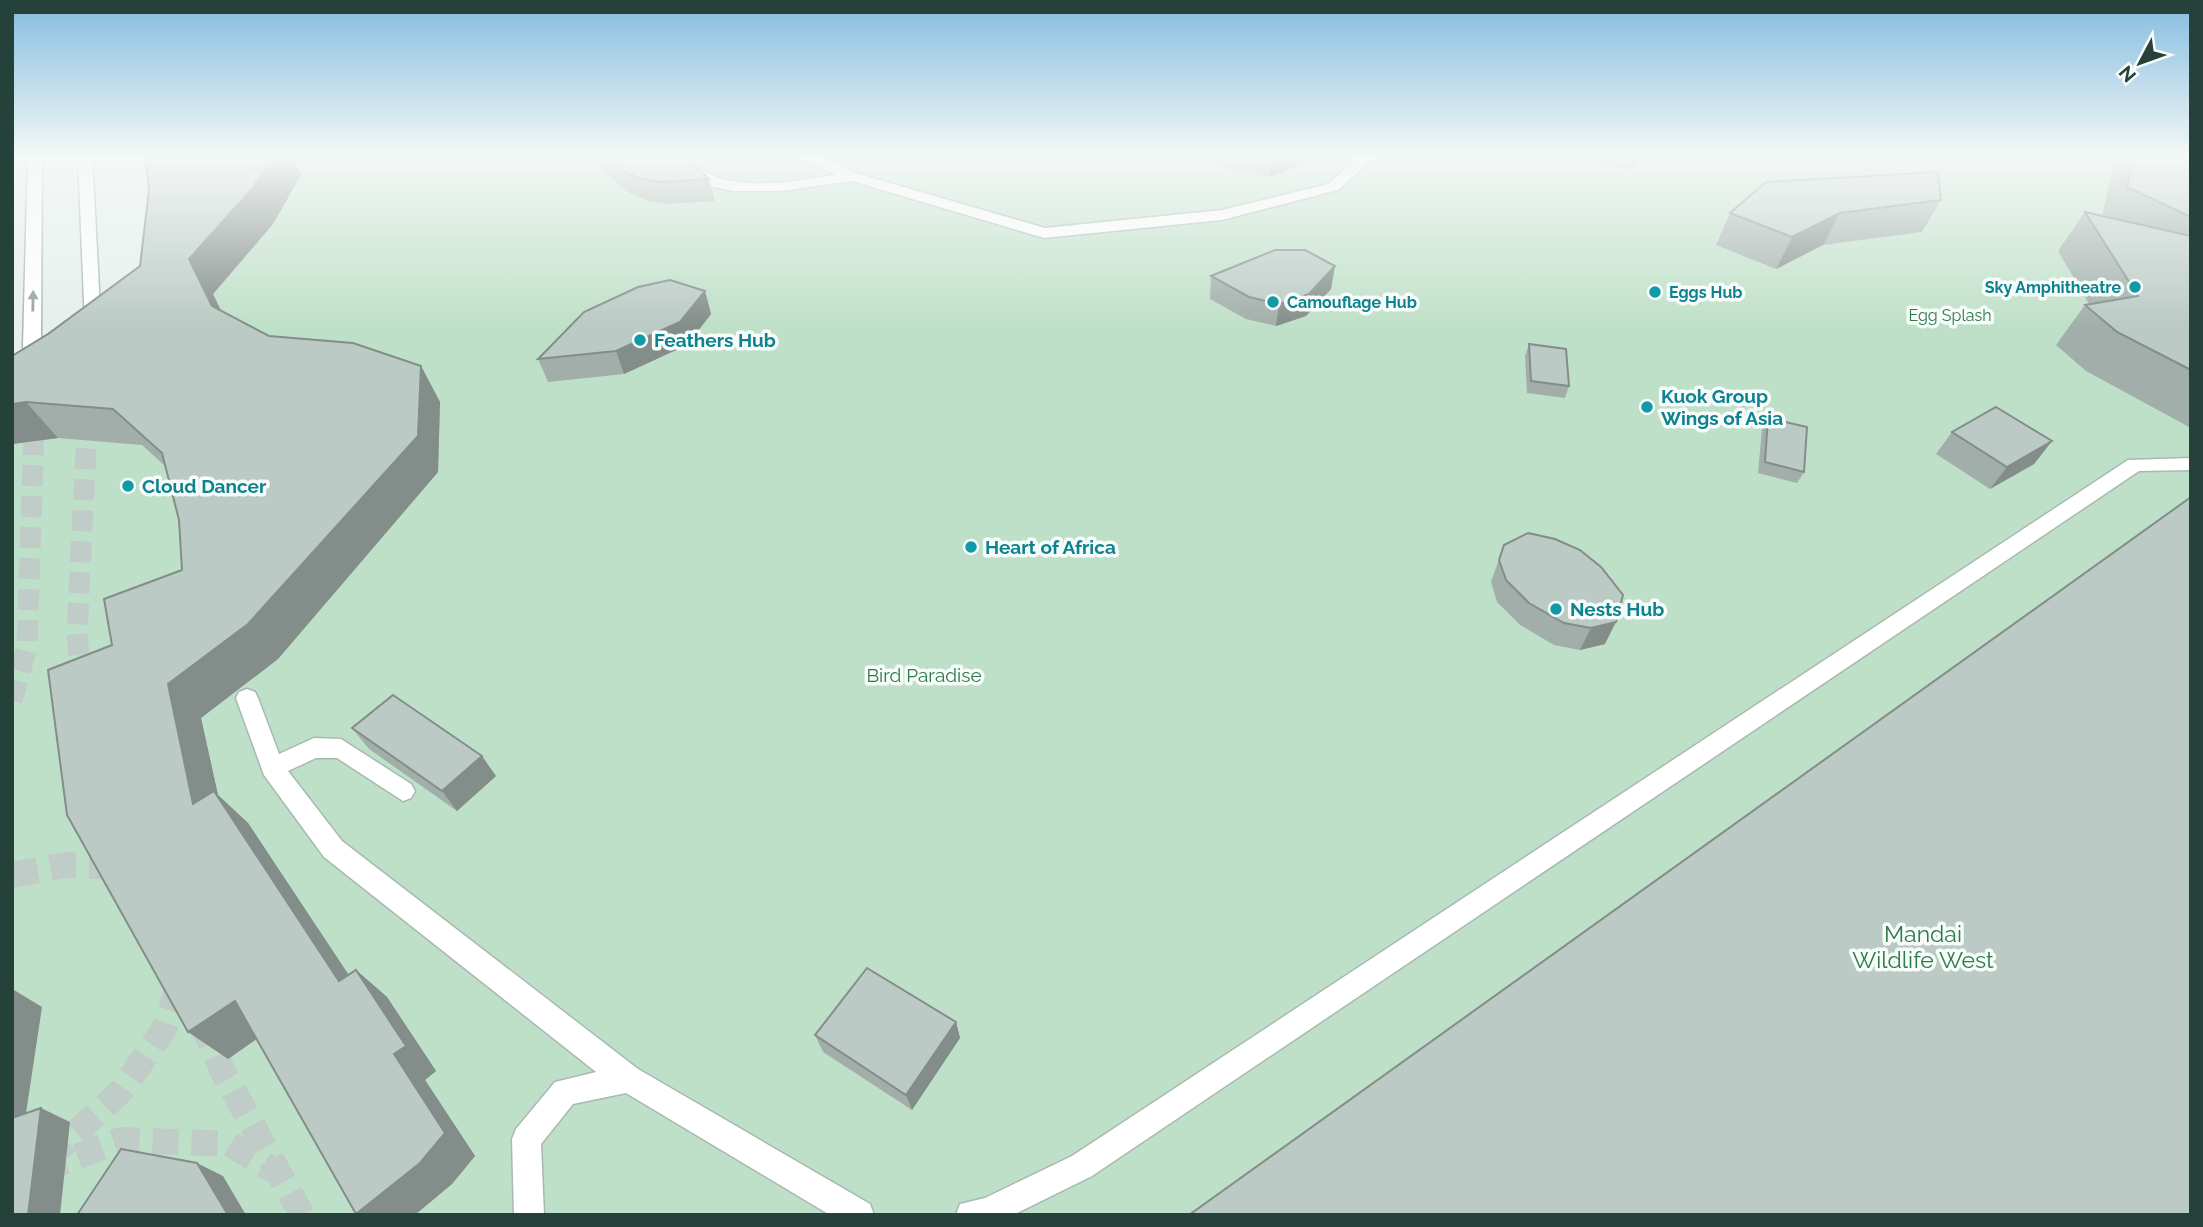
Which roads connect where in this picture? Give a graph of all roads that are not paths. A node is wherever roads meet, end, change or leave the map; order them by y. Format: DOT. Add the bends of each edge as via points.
graph roads {
  1 [pos="34,212"];
  2 [pos="88,212"];
  3 [pos="974,212"];
  4 [pos="1233,212"];
  5 [pos="93,336"];
  6 [pos="35,369"];
  7 [pos="2191,464"];
  8 [pos="247,698"];
  9 [pos="272,768"];
  10 [pos="403,791"];
  11 [pos="628,1079"];
  12 [pos="529,1215"];
  13 [pos="859,1215"];
  14 [pos="971,1215"];
  6 -- 1 [label="street, one-way"];
  2 -- 5 [label="street"];
  3 -- 4 [label="street" via="1044,233"];
  7 -- 14 [label="street" via="2135,465 1082,1166 987,1212"];
  8 -- 9 [label="street"];
  9 -- 10 [label="street" via="314,748 341,749"];
  9 -- 11 [label="street" via="333,849"];
  11 -- 12 [label="street" via="565,1092 526,1139"];
  11 -- 13 [label="street"];
}
